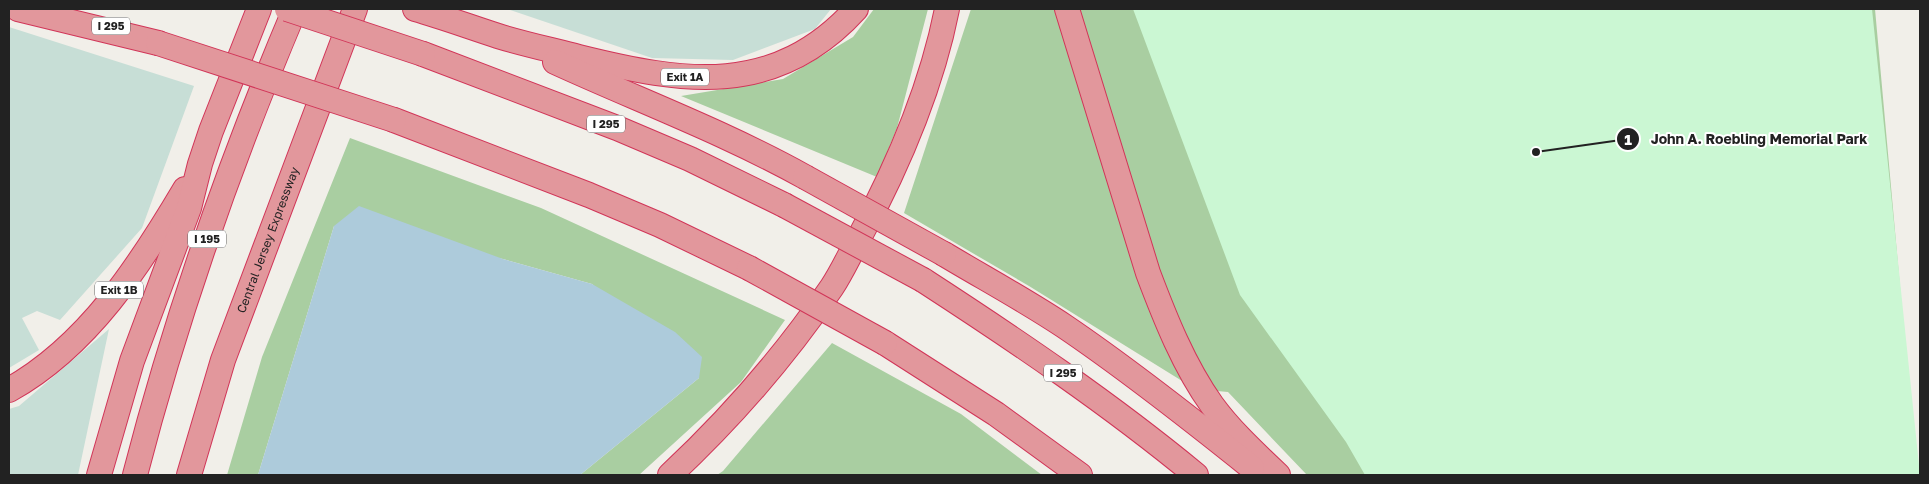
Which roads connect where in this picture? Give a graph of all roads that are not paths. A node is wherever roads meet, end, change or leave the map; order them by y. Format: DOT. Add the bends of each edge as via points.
graph roads {
  1 [pos="18,9"];
  2 [pos="64,9"];
  3 [pos="259,9"];
  4 [pos="287,9"];
  5 [pos="295,9"];
  6 [pos="355,9"];
  7 [pos="371,9"];
  8 [pos="415,9"];
  9 [pos="856,9"];
  10 [pos="947,9"];
  11 [pos="1067,9"];
  12 [pos="499,36"];
  13 [pos="158,42"];
  14 [pos="327,81"];
  15 [pos="200,164"];
  16 [pos="9,390"];
  17 [pos="99,475"];
  18 [pos="135,475"];
  19 [pos="189,475"];
  20 [pos="670,475"];
  21 [pos="1080,475"];
  22 [pos="1196,475"];
  23 [pos="1261,475"];
  24 [pos="1278,475"];
  1 -- 13 [label="highway"];
  2 -- 13 [label="highway, I 295"];
  3 -- 15 [label="highway"];
  4 -- 22 [label="highway, I 295, bridge" via="423,54 616,128 690,159 784,205 924,280 1037,354"];
  5 -- 18 [label="highway, I 195" via="212,224 168,357"];
  6 -- 14 [label="highway, Central Jersey Expressway"];
  7 -- 14 [label="highway"];
  8 -- 12 [label="highway"];
  9 -- 12 [label="highway, Exit 1A" via="806,51 756,72 724,78 663,75 624,68"];
  10 -- 20 [label="highway" via="930,72 898,159 833,285 781,357 704,443"];
  11 -- 24 [label="highway" via="1148,273 1163,312 1212,404"];
  12 -- 23 [label="highway, bridge" via="765,155 944,254 1102,352"];
  13 -- 21 [label="highway, I 295, bridge" via="394,120 660,225 749,268 886,343 996,414"];
  14 -- 19 [label="highway, Central Jersey Expressway" via="223,360"];
  15 -- 16 [label="highway, Exit 1B" via="148,251 120,288 52,361"];
  15 -- 17 [label="highway" via="190,208 132,361"];
}
